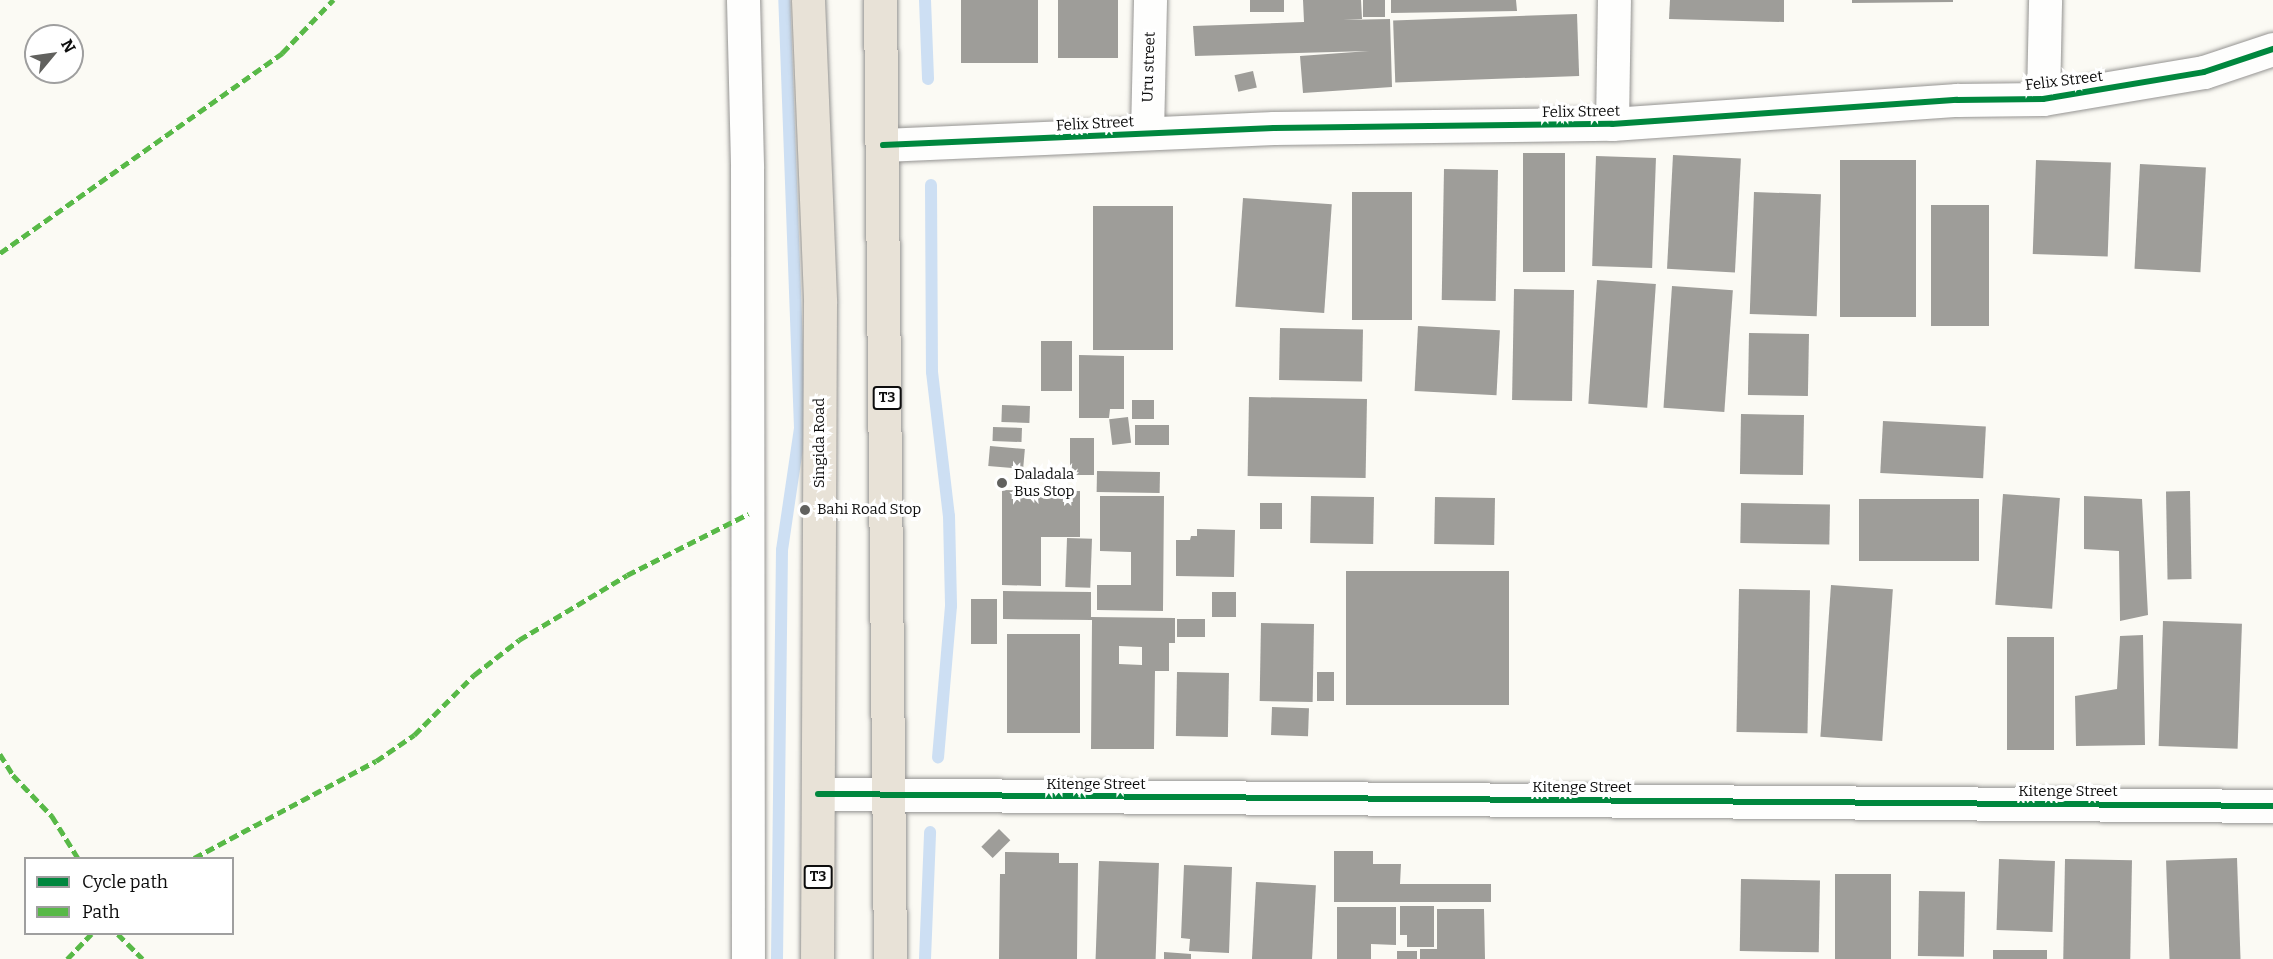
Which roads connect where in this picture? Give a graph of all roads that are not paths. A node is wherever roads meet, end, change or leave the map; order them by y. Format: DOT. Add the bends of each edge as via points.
graph roads {
  1 [pos="743,0"];
  2 [pos="808,0"];
  3 [pos="880,0"];
  4 [pos="1150,0"];
  5 [pos="1614,0"];
  6 [pos="2045,0"];
  7 [pos="2273,49"];
  8 [pos="2043,99"];
  9 [pos="1612,123"];
  10 [pos="1147,134"];
  11 [pos="883,146"];
  12 [pos="818,795"];
  13 [pos="890,795"];
  14 [pos="2273,806"];
  15 [pos="748,959"];
  16 [pos="817,959"];
  17 [pos="890,959"];
  1 -- 15 [label="street" via="747,168"];
  2 -- 12 [label="highway, Singida Road / T3" via="820,303"];
  3 -- 11 [label="highway, T3"];
  4 -- 10 [label="street, Uru street"];
  5 -- 9 [label="street"];
  6 -- 8 [label="street"];
  7 -- 8 [label="street, Felix Street" via="2204,72"];
  8 -- 9 [label="street, Felix Street" via="1957,100"];
  9 -- 10 [label="street, Felix Street"];
  10 -- 11 [label="street, Felix Street"];
  11 -- 13 [label="highway, T3"];
  12 -- 13 [label="street, Kitenge Street"];
  12 -- 16 [label="highway, Singida Road / T3"];
  13 -- 14 [label="street, Kitenge Street"];
  13 -- 17 [label="highway, T3"];
}
